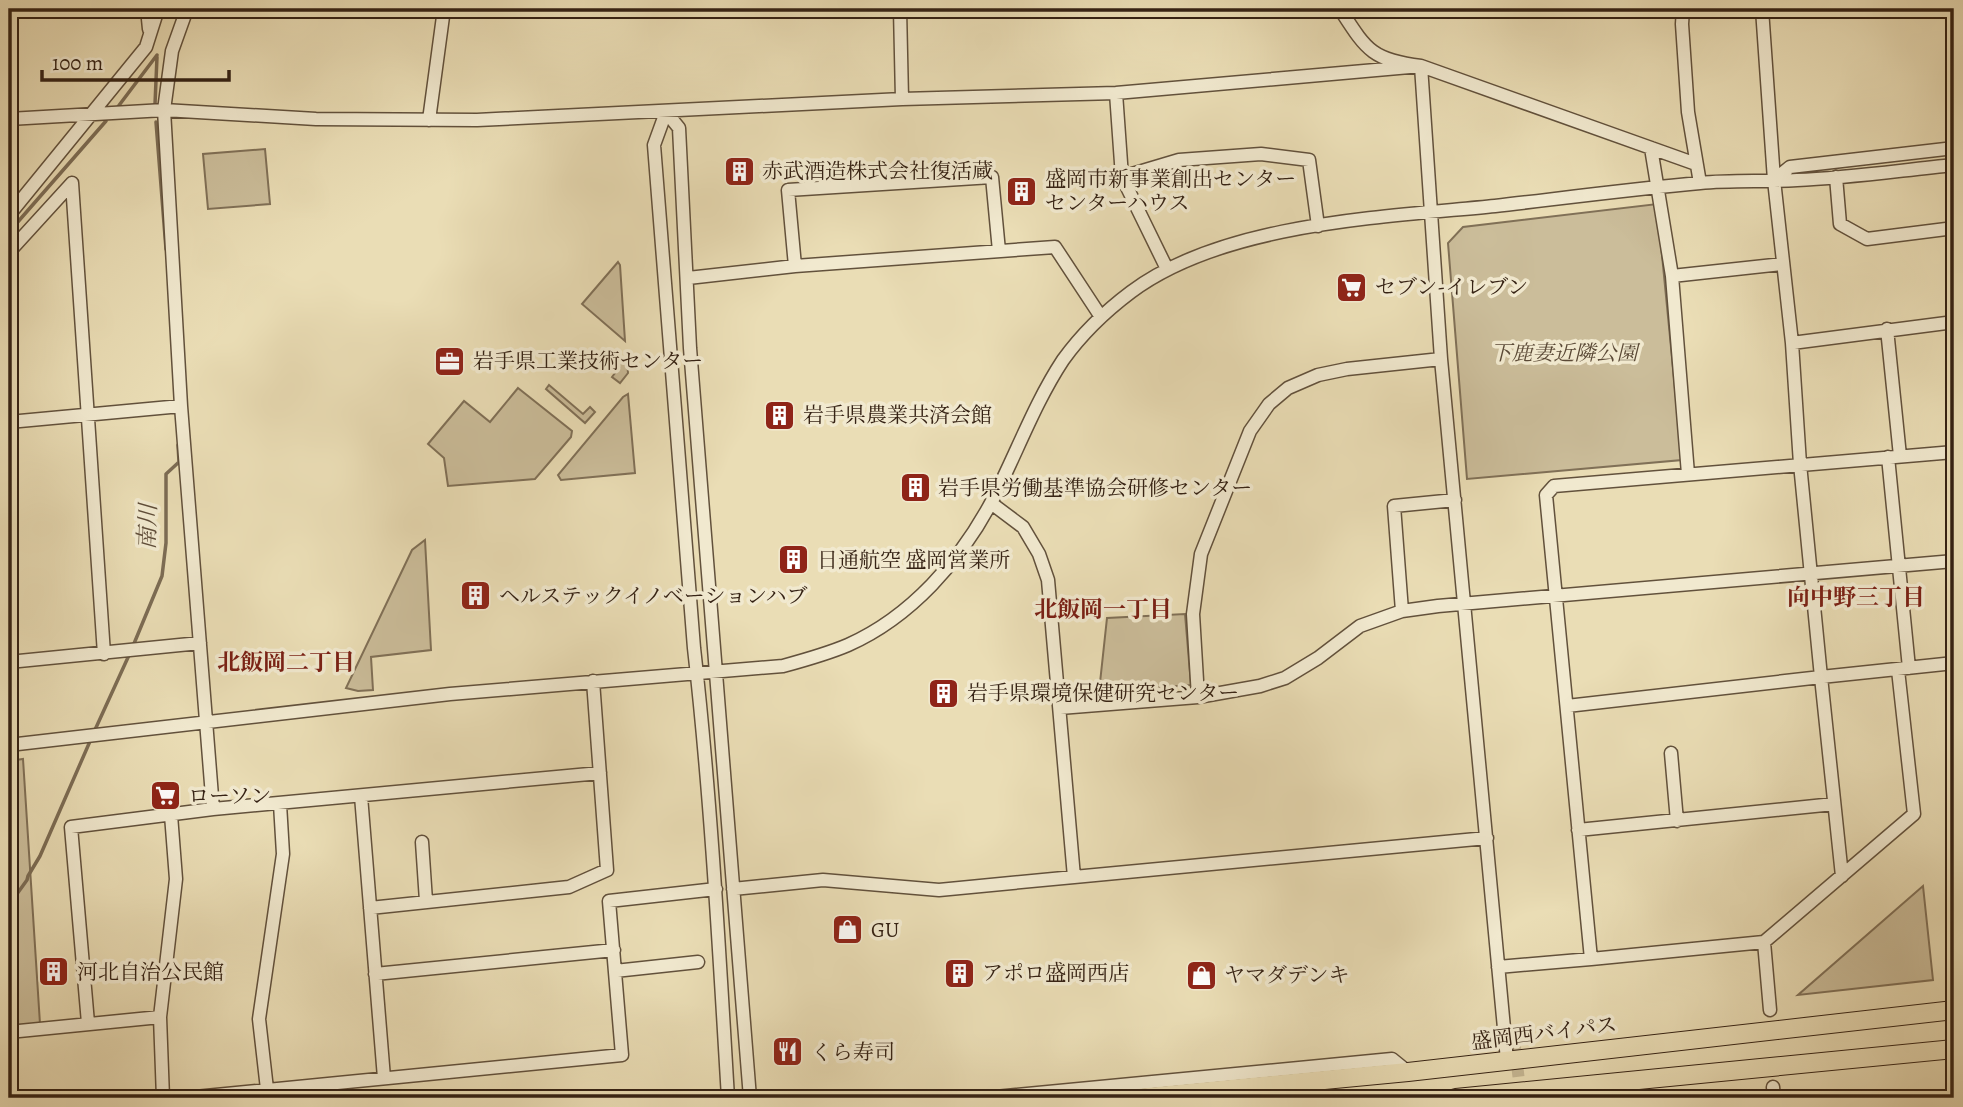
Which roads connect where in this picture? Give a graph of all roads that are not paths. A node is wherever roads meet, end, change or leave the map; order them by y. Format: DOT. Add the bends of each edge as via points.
graph roads {
  1 [pos="147,9"];
  2 [pos="158,9"];
  3 [pos="187,9"];
  4 [pos="444,9"];
  5 [pos="900,9"];
  6 [pos="1340,9"];
  7 [pos="1683,9"];
  8 [pos="1762,9"];
  9 [pos="149,37"];
  10 [pos="1421,66"];
  11 [pos="1116,93"];
  12 [pos="902,99"];
  13 [pos="164,110"];
  14 [pos="666,112"];
  15 [pos="92,115"];
  16 [pos="9,119"];
  17 [pos="429,120"];
  18 [pos="1651,148"];
  19 [pos="1954,148"];
  20 [pos="1696,164"];
  21 [pos="1954,165"];
  22 [pos="1122,177"];
  23 [pos="1836,177"];
  24 [pos="1774,180"];
  25 [pos="1700,183"];
  26 [pos="1659,188"];
  27 [pos="1432,212"];
  28 [pos="9,215"];
  29 [pos="1318,226"];
  30 [pos="1954,228"];
  31 [pos="999,251"];
  32 [pos="9,252"];
  33 [pos="1782,264"];
  34 [pos="795,267"];
  35 [pos="1167,269"];
  36 [pos="1672,276"];
  37 [pos="688,278"];
  38 [pos="1101,317"];
  39 [pos="1954,322"];
  40 [pos="1888,329"];
  41 [pos="1792,343"];
  42 [pos="1441,359"];
  43 [pos="181,406"];
  44 [pos="88,413"];
  45 [pos="9,422"];
  46 [pos="1954,452"];
  47 [pos="1894,456"];
  48 [pos="1800,464"];
  49 [pos="1688,474"];
  50 [pos="1455,500"];
  51 [pos="991,503"];
  52 [pos="1954,561"];
  53 [pos="1899,566"];
  54 [pos="1811,575"];
  55 [pos="1555,597"];
  56 [pos="1466,604"];
  57 [pos="1402,611"];
  58 [pos="9,626"];
  59 [pos="200,643"];
  60 [pos="104,654"];
  61 [pos="10,662"];
  62 [pos="1954,663"];
  63 [pos="1904,669"];
  64 [pos="717,671"];
  65 [pos="697,673"];
  66 [pos="1821,677"];
  67 [pos="593,681"];
  68 [pos="1198,697"];
  69 [pos="1567,706"];
  70 [pos="1060,708"];
  71 [pos="205,724"];
  72 [pos="9,746"];
  73 [pos="1671,753"];
  74 [pos="600,773"];
  75 [pos="361,796"];
  76 [pos="281,804"];
  77 [pos="1834,804"];
  78 [pos="213,809"];
  79 [pos="171,815"];
  80 [pos="1677,821"];
  81 [pos="1578,830"];
  82 [pos="1487,838"];
  83 [pos="422,842"];
  84 [pos="1842,876"];
  85 [pos="1074,877"];
  86 [pos="716,889"];
  87 [pos="733,889"];
  88 [pos="426,901"];
  89 [pos="370,908"];
  90 [pos="1764,942"];
  91 [pos="614,950"];
  92 [pos="1591,959"];
  93 [pos="698,962"];
  94 [pos="1498,967"];
  95 [pos="615,971"];
  96 [pos="375,974"];
  97 [pos="1770,1010"];
  98 [pos="1954,1010"];
  99 [pos="160,1017"];
  100 [pos="88,1023"];
  101 [pos="9,1032"];
  102 [pos="1954,1049"];
  103 [pos="1507,1060"];
  104 [pos="1408,1072"];
  105 [pos="383,1078"];
  106 [pos="267,1089"];
  107 [pos="1509,1095"];
  108 [pos="163,1098"];
  109 [pos="185,1098"];
  110 [pos="728,1098"];
  111 [pos="750,1098"];
  112 [pos="985,1098"];
  113 [pos="1138,1098"];
  114 [pos="1456,1098"];
  1 -- 9 [label="street"];
  2 -- 9 [label="street"];
  3 -- 13 [label="street" via="172,51"];
  4 -- 17 [label="street"];
  5 -- 12 [label="street"];
  6 -- 10 [label="street" via="1375,55"];
  7 -- 20 [label="street" via="1687,100"];
  8 -- 24 [label="street"];
  9 -- 15 [label="street"];
  10 -- 11 [label="street"];
  10 -- 18 [label="street"];
  10 -- 27 [label="street"];
  11 -- 12 [label="street"];
  11 -- 22 [label="street"];
  12 -- 14 [label="street"];
  13 -- 15 [label="street"];
  13 -- 17 [label="street"];
  13 -- 43 [label="street"];
  14 -- 17 [label="street"];
  14 -- 37 [label="street" via="679,128"];
  14 -- 65 [label="street" via="654,145"];
  15 -- 16 [label="street"];
  15 -- 28 [label="street"];
  18 -- 20 [label="street"];
  18 -- 26 [label="street"];
  19 -- 24 [label="street" via="1790,167"];
  20 -- 25 [label="street"];
  21 -- 23 [label="street"];
  22 -- 29 [label="street" via="1179,160 1261,154 1309,160"];
  22 -- 35 [label="street"];
  23 -- 24 [label="street"];
  23 -- 30 [label="street" via="1840,224 1867,239"];
  24 -- 25 [label="street"];
  24 -- 33 [label="street"];
  25 -- 26 [label="street"];
  26 -- 27 [label="street"];
  26 -- 36 [label="street"];
  27 -- 29 [label="street"];
  27 -- 42 [label="street"];
  29 -- 35 [label="street" via="1210,250"];
  31 -- 34 [label="street"];
  31 -- 34 [label="street" via="992,177 788,190"];
  31 -- 38 [label="street" via="1055,247"];
  32 -- 44 [label="street" via="72,183"];
  33 -- 36 [label="street"];
  33 -- 41 [label="street"];
  34 -- 37 [label="street"];
  35 -- 38 [label="street"];
  36 -- 49 [label="street"];
  37 -- 64 [label="street"];
  38 -- 51 [label="street" via="1064,359"];
  39 -- 40 [label="street"];
  40 -- 41 [label="street"];
  40 -- 47 [label="street"];
  41 -- 48 [label="street"];
  42 -- 50 [label="street"];
  42 -- 68 [label="street" via="1318,375 1288,388 1250,430 1201,554 1193,614"];
  43 -- 44 [label="street"];
  43 -- 59 [label="street"];
  44 -- 45 [label="street"];
  44 -- 60 [label="street"];
  46 -- 47 [label="street"];
  47 -- 48 [label="street"];
  47 -- 53 [label="street"];
  48 -- 49 [label="street"];
  48 -- 54 [label="street"];
  49 -- 55 [label="street" via="1554,486 1546,495"];
  50 -- 56 [label="street"];
  50 -- 57 [label="street" via="1394,506"];
  51 -- 64 [label="street" via="933,584 884,625 850,644 783,666"];
  51 -- 70 [label="street" via="1023,527 1048,580"];
  52 -- 53 [label="street"];
  53 -- 54 [label="street"];
  53 -- 63 [label="street"];
  54 -- 55 [label="street"];
  54 -- 66 [label="street"];
  55 -- 56 [label="street"];
  55 -- 69 [label="street"];
  56 -- 57 [label="street"];
  56 -- 82 [label="street"];
  57 -- 68 [label="street" via="1360,626 1285,678"];
  58 -- 61 [label="street"];
  59 -- 60 [label="street"];
  59 -- 71 [label="street"];
  60 -- 61 [label="street"];
  62 -- 63 [label="street"];
  63 -- 66 [label="street"];
  63 -- 84 [label="street" via="1914,814"];
  64 -- 65 [label="street"];
  64 -- 87 [label="street"];
  65 -- 67 [label="street"];
  65 -- 86 [label="street"];
  66 -- 69 [label="street"];
  66 -- 77 [label="street"];
  67 -- 71 [label="street"];
  67 -- 74 [label="street"];
  68 -- 70 [label="street"];
  69 -- 81 [label="street"];
  70 -- 85 [label="street"];
  71 -- 72 [label="street"];
  71 -- 78 [label="street"];
  73 -- 80 [label="street"];
  74 -- 75 [label="street"];
  74 -- 88 [label="street" via="607,870 569,887"];
  75 -- 76 [label="street"];
  75 -- 89 [label="street"];
  76 -- 78 [label="street"];
  76 -- 106 [label="street" via="283,854 259,1019"];
  77 -- 80 [label="street"];
  77 -- 84 [label="street"];
  78 -- 79 [label="street"];
  79 -- 99 [label="street" via="176,879"];
  79 -- 100 [label="street" via="71,827"];
  80 -- 81 [label="street"];
  81 -- 92 [label="street"];
  82 -- 85 [label="street"];
  82 -- 94 [label="street"];
  83 -- 88 [label="street"];
  84 -- 90 [label="street"];
  85 -- 87 [label="street" via="939,890 823,880"];
  86 -- 91 [label="street" via="609,901"];
  86 -- 110 [label="street"];
  87 -- 111 [label="street"];
  88 -- 89 [label="street"];
  89 -- 96 [label="street"];
  90 -- 92 [label="street"];
  90 -- 97 [label="street"];
  91 -- 95 [label="street"];
  91 -- 96 [label="street"];
  92 -- 94 [label="street"];
  93 -- 95 [label="street"];
  94 -- 103 [label="street"];
  95 -- 105 [label="street" via="622,1055"];
  96 -- 105 [label="street"];
  98 -- 103 [label="highway, 盛岡西バイパス"];
  99 -- 100 [label="street"];
  99 -- 108 [label="street"];
  100 -- 101 [label="street"];
  102 -- 107 [label="highway"];
  103 -- 104 [label="highway, 盛岡西バイパス"];
  104 -- 112 [label="street" via="1392,1059"];
  104 -- 113 [label="highway, 盛岡西バイパス"];
  105 -- 106 [label="street"];
  106 -- 109 [label="street"];
  107 -- 114 [label="highway"];
}
